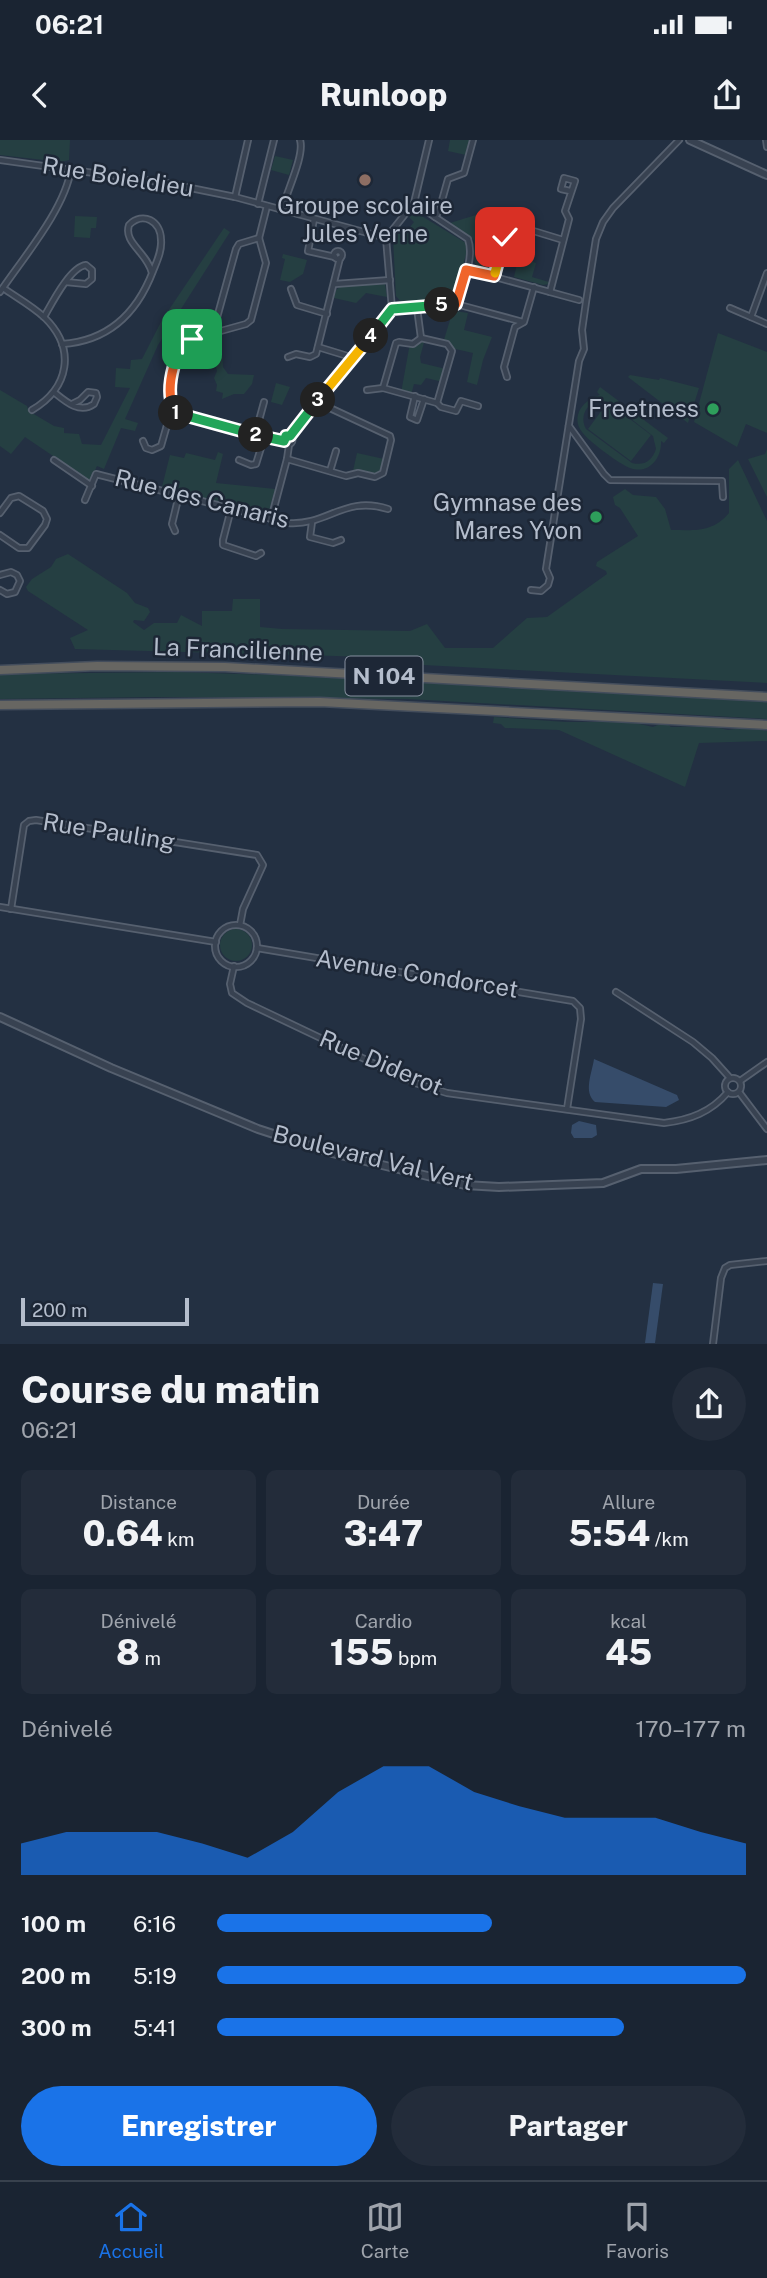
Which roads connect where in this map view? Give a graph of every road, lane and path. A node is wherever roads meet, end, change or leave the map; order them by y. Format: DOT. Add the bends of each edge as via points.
graph roads {
  1 [pos="248,140"];
  2 [pos="274,140"];
  3 [pos="300,140"];
  4 [pos="429,140"];
  5 [pos="473,140"];
  6 [pos="679,140"];
  7 [pos="690,140"];
  8 [pos="766,140"];
  9 [pos="767,147"];
  10 [pos="0,160"];
  11 [pos="71,169"];
  12 [pos="767,175"];
  13 [pos="570,191"];
  14 [pos="235,197"];
  15 [pos="414,203"];
  16 [pos="258,204"];
  17 [pos="267,206"];
  18 [pos="282,210"];
  19 [pos="435,217"];
  20 [pos="314,219"];
  21 [pos="517,226"];
  22 [pos="505,237"];
  23 [pos="259,238"];
  24 [pos="386,238"];
  25 [pos="564,240"];
  26 [pos="466,270"];
  27 [pos="152,273"];
  28 [pos="767,274"];
  29 [pos="494,276"];
  30 [pos="390,280"];
  31 [pos="66,282"];
  32 [pos="335,284"];
  33 [pos="534,287"];
  34 [pos="291,289"];
  35 [pos="1,290"];
  36 [pos="550,292"];
  37 [pos="579,300"];
  38 [pos="456,304"];
  39 [pos="417,308"];
  40 [pos="392,309"];
  41 [pos="730,309"];
  42 [pos="327,314"];
  43 [pos="44,317"];
  44 [pos="751,317"];
  45 [pos="524,322"];
  46 [pos="767,324"];
  47 [pos="213,332"];
  48 [pos="421,338"];
  49 [pos="62,344"];
  50 [pos="318,347"];
  51 [pos="288,357"];
  52 [pos="354,358"];
  53 [pos="508,377"];
  54 [pos="383,388"];
  55 [pos="367,390"];
  56 [pos="55,393"];
  57 [pos="415,396"];
  58 [pos="424,399"];
  59 [pos="264,402"];
  60 [pos="317,402"];
  61 [pos="437,402"];
  62 [pos="72,404"];
  63 [pos="478,405"];
  64 [pos="32,410"];
  65 [pos="173,411"];
  66 [pos="569,425"];
  67 [pos="255,435"];
  68 [pos="264,438"];
  69 [pos="143,441"];
  70 [pos="286,443"];
  71 [pos="336,451"];
  72 [pos="287,459"];
  73 [pos="54,460"];
  74 [pos="239,460"];
  75 [pos="330,471"];
  76 [pos="92,486"];
  77 [pos="179,495"];
  78 [pos="723,497"];
  79 [pos="85,500"];
  80 [pos="231,509"];
  81 [pos="388,509"];
  82 [pos="0,513"];
  83 [pos="271,519"];
  84 [pos="312,522"];
  85 [pos="174,531"];
  86 [pos="0,535"];
  87 [pos="341,540"];
  88 [pos="261,553"];
  89 [pos="0,575"];
  90 [pos="0,590"];
  91 [pos="531,590"];
  92 [pos="0,670"];
  93 [pos="767,696"];
  94 [pos="0,705"];
  95 [pos="767,725"];
  96 [pos="0,907"];
  97 [pos="11,909"];
  98 [pos="240,925"];
  99 [pos="216,942"];
  100 [pos="257,948"];
  101 [pos="234,966"];
  102 [pos="616,992"];
  103 [pos="0,1017"];
  104 [pos="767,1062"];
  105 [pos="730,1078"];
  106 [pos="740,1082"];
  107 [pos="728,1092"];
  108 [pos="739,1092"];
  109 [pos="567,1109"];
  110 [pos="767,1129"];
  111 [pos="767,1160"];
  112 [pos="767,1261"];
  113 [pos="713,1343"];
  1 -- 14 [label="street"];
  2 -- 16 [label="street"];
  3 -- 18 [label="street"];
  4 -- 15 [label="street"];
  5 -- 19 [label="street" via="464,173 448,179"];
  6 -- 66 [label="street" via="613,208 596,239 582,330 584,349"];
  7 -- 12 [label="street"];
  8 -- 9 [label="street"];
  10 -- 11 [label="street, Rue Boieldieu"];
  11 -- 14 [label="street, Rue Boieldieu"];
  11 -- 35 [label="street" via="53,214"];
  13 -- 25 [label="street"];
  14 -- 16 [label="street, Rue Boieldieu"];
  15 -- 19 [label="street"];
  15 -- 24 [label="street"];
  16 -- 17 [label="street, Rue Boieldieu"];
  17 -- 18 [label="street, Rue Boieldieu"];
  17 -- 23 [label="street"];
  18 -- 20 [label="street, Rue Boieldieu"];
  19 -- 26 [label="street" via="468,239 471,247"];
  20 -- 24 [label="street, Rue Boieldieu"];
  20 -- 32 [label="street" via="308,251 337,258"];
  21 -- 22 [label="street"];
  21 -- 22 [label="street" via="503,220"];
  21 -- 25 [label="street"];
  22 -- 29 [label="street"];
  23 -- 47 [label="street" via="236,248"];
  23 -- 47 [label="street" via="266,263 251,320"];
  24 -- 30 [label="street"];
  25 -- 36 [label="street"];
  26 -- 29 [label="street"];
  26 -- 38 [label="street"];
  27 -- 27 [label="street" via="162,242 159,228 150,219 136,219 127,235"];
  27 -- 49 [label="street" via="138,301 110,329 84,342"];
  28 -- 44 [label="street"];
  29 -- 33 [label="street"];
  30 -- 32 [label="street"];
  30 -- 40 [label="street"];
  31 -- 31 [label="street" via="86,284 92,279 92,270 79,266"];
  31 -- 43 [label="street"];
  32 -- 42 [label="street"];
  33 -- 36 [label="street"];
  33 -- 45 [label="street"];
  34 -- 42 [label="street" via="297,306"];
  35 -- 43 [label="street"];
  36 -- 37 [label="street"];
  38 -- 39 [label="street"];
  38 -- 45 [label="street"];
  39 -- 40 [label="street"];
  39 -- 48 [label="street"];
  40 -- 52 [label="street"];
  41 -- 44 [label="street"];
  42 -- 50 [label="street"];
  43 -- 49 [label="street"];
  44 -- 46 [label="street"];
  45 -- 53 [label="street" via="515,327 504,367"];
  47 -- 65 [label="street" via="187,341 179,351 169,391"];
  48 -- 54 [label="street" via="413,344 396,343"];
  48 -- 61 [label="street" via="447,344 452,351"];
  49 -- 56 [label="street" via="65,365"];
  50 -- 51 [label="street" via="313,356"];
  50 -- 52 [label="street"];
  52 -- 60 [label="street"];
  54 -- 55 [label="street"];
  54 -- 57 [label="street"];
  56 -- 62 [label="street"];
  56 -- 64 [label="street"];
  57 -- 58 [label="street"];
  57 -- 58 [label="street" via="411,419 418,420"];
  58 -- 61 [label="street"];
  59 -- 67 [label="street"];
  60 -- 70 [label="street" via="286,436"];
  60 -- 75 [label="street" via="387,433 391,440 379,476"];
  61 -- 63 [label="street" via="456,411 461,401"];
  62 -- 62 [label="street" via="87,408 94,404 96,393 88,392"];
  65 -- 67 [label="street"];
  65 -- 69 [label="street" via="161,446 146,448"];
  66 -- 78 [label="street" via="610,480 722,481"];
  66 -- 91 [label="street" via="546,569 550,578 541,591"];
  67 -- 68 [label="street"];
  68 -- 70 [label="street"];
  68 -- 74 [label="street" via="256,464"];
  70 -- 72 [label="street"];
  71 -- 75 [label="street"];
  72 -- 75 [label="street"];
  72 -- 83 [label="street"];
  73 -- 76 [label="street"];
  76 -- 77 [label="street, Rue des Canaris" via="96,474"];
  76 -- 79 [label="street"];
  77 -- 80 [label="street, Rue des Canaris"];
  77 -- 85 [label="street"];
  80 -- 83 [label="street, Rue des Canaris"];
  80 -- 88 [label="street" via="224,546 256,556"];
  81 -- 84 [label="street, Rue des Canaris" via="356,505"];
  82 -- 86 [label="street" via="13,496 21,496 47,519 25,549"];
  83 -- 84 [label="street, Rue des Canaris"];
  84 -- 87 [label="street" via="310,537 332,543"];
  89 -- 90 [label="street" via="11,572 20,581 15,592"];
  92 -- 93 [label="highway, La Francilienne / N 104" via="225,667"];
  94 -- 95 [label="highway, La Francilienne / N 104" via="320,702"];
  96 -- 97 [label="street"];
  97 -- 98 [label="street, Rue Pauling" via="24,825 36,820 257,855 263,865"];
  97 -- 99 [label="street"];
  98 -- 99 [label="street" via="227,927"];
  98 -- 100 [label="street" via="251,931"];
  99 -- 101 [label="street" via="222,961"];
  100 -- 101 [label="street" via="251,960"];
  100 -- 109 [label="street, Avenue Condorcet" via="576,1003 581,1019"];
  101 -- 109 [label="street, Rue Diderot" via="232,993 247,1003 415,1083 447,1093"];
  102 -- 105 [label="street" via="693,1042"];
  103 -- 111 [label="street, Boulevard Val Vert" via="258,1129 332,1153 465,1185 603,1183 641,1169"];
  104 -- 106 [label="street"];
  105 -- 106 [label="street"];
  105 -- 107 [label="street" via="724,1085"];
  106 -- 108 [label="street"];
  107 -- 108 [label="street"];
  107 -- 109 [label="street" via="699,1115 664,1123"];
  108 -- 110 [label="street"];
  112 -- 113 [label="street" via="726,1268"];
}
